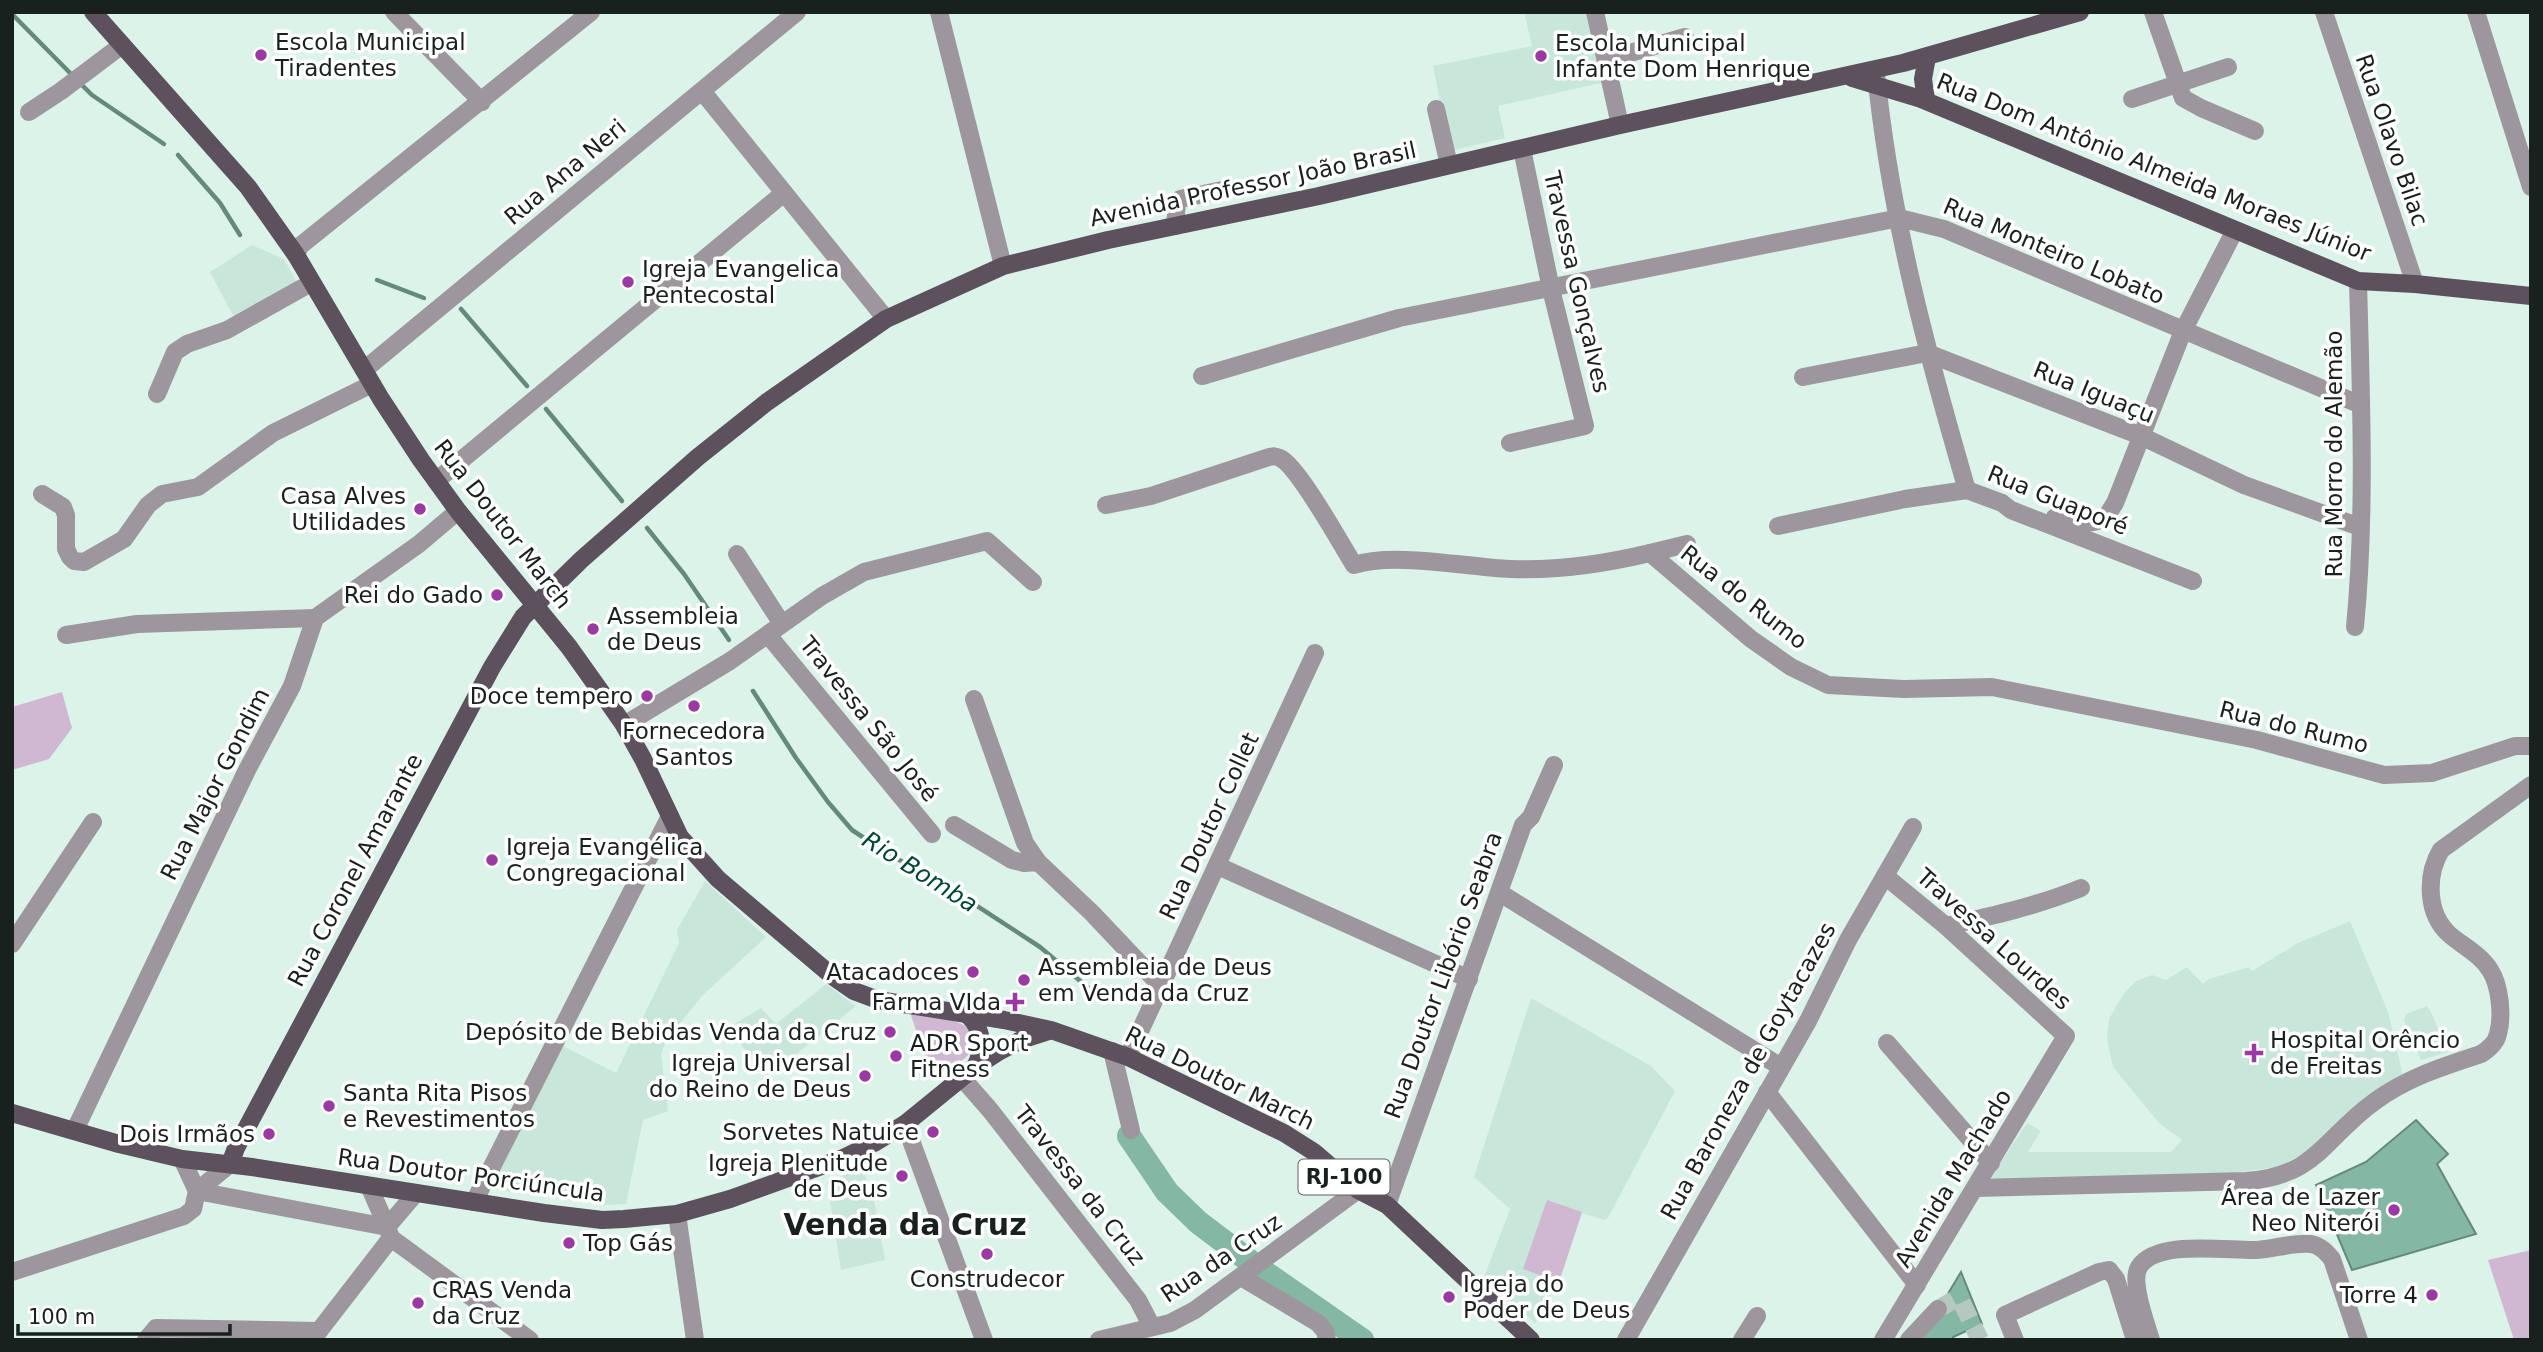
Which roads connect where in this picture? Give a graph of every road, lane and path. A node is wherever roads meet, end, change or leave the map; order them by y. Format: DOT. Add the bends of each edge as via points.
graph roads {
  1 [pos="93,12"];
  2 [pos="394,12"];
  3 [pos="592,12"];
  4 [pos="797,12"];
  5 [pos="939,12"];
  6 [pos="1595,12"];
  7 [pos="2080,12"];
  8 [pos="2153,12"];
  9 [pos="2324,12"];
  10 [pos="2476,12"];
  11 [pos="1685,37"];
  12 [pos="122,45"];
  13 [pos="1927,57"];
  14 [pos="1606,60"];
  15 [pos="2228,67"];
  16 [pos="1846,76"];
  17 [pos="1876,76"];
  18 [pos="2176,83"];
  19 [pos="702,91"];
  20 [pos="2132,99"];
  21 [pos="1926,100"];
  22 [pos="482,102"];
  23 [pos="1436,109"];
  24 [pos="29,112"];
  25 [pos="1620,125"];
  26 [pos="2255,131"];
  27 [pos="1522,149"];
  28 [pos="1449,165"];
  29 [pos="2531,187"];
  30 [pos="1222,190"];
  31 [pos="785,193"];
  32 [pos="1899,219"];
  33 [pos="1175,226"];
  34 [pos="2235,230"];
  35 [pos="296,255"];
  36 [pos="1003,266"];
  37 [pos="2358,281"];
  38 [pos="311,283"];
  39 [pos="2415,284"];
  40 [pos="1551,289"];
  41 [pos="2531,296"];
  42 [pos="886,319"];
  43 [pos="2183,331"];
  44 [pos="1927,353"];
  45 [pos="1202,376"];
  46 [pos="368,377"];
  47 [pos="1803,377"];
  48 [pos="157,394"];
  49 [pos="2361,405"];
  50 [pos="2141,436"];
  51 [pos="1510,443"];
  52 [pos="436,481"];
  53 [pos="1967,490"];
  54 [pos="42,494"];
  55 [pos="2002,503"];
  56 [pos="1106,505"];
  57 [pos="457,511"];
  58 [pos="1778,526"];
  59 [pos="2360,527"];
  60 [pos="1687,544"];
  61 [pos="1650,553"];
  62 [pos="737,554"];
  63 [pos="2193,581"];
  64 [pos="1033,582"];
  65 [pos="534,604"];
  66 [pos="315,618"];
  67 [pos="2355,627"];
  68 [pos="775,630"];
  69 [pos="66,635"];
  70 [pos="1315,653"];
  71 [pos="974,699"];
  72 [pos="624,725"];
  73 [pos="2531,746"];
  74 [pos="1554,765"];
  75 [pos="2531,785"];
  76 [pos="670,816"];
  77 [pos="93,822"];
  78 [pos="954,825"];
  79 [pos="1913,827"];
  80 [pos="932,834"];
  81 [pos="1038,862"];
  82 [pos="1218,866"];
  83 [pos="1885,876"];
  84 [pos="2081,888"];
  85 [pos="1500,893"];
  86 [pos="1946,926"];
  87 [pos="12,944"];
  88 [pos="1469,978"];
  89 [pos="1162,987"];
  90 [pos="968,1015"];
  91 [pos="1051,1030"];
  92 [pos="2064,1041"];
  93 [pos="1887,1043"];
  94 [pos="1120,1054"];
  95 [pos="1781,1067"];
  96 [pos="969,1073"];
  97 [pos="1767,1092"];
  98 [pos="12,1113"];
  99 [pos="905,1124"];
  100 [pos="75,1130"];
  101 [pos="1131,1130"];
  102 [pos="182,1159"];
  103 [pos="1991,1163"];
  104 [pos="230,1164"];
  105 [pos="369,1186"];
  106 [pos="1976,1188"];
  107 [pos="1359,1190"];
  108 [pos="197,1191"];
  109 [pos="416,1194"];
  110 [pos="474,1202"];
  111 [pos="1387,1205"];
  112 [pos="677,1214"];
  113 [pos="389,1232"];
  114 [pos="1253,1269"];
  115 [pos="12,1272"];
  116 [pos="1917,1285"];
  117 [pos="1938,1309"];
  118 [pos="1757,1316"];
  119 [pos="1152,1328"];
  120 [pos="315,1335"];
  121 [pos="146,1340"];
  122 [pos="530,1340"];
  123 [pos="695,1340"];
  124 [pos="984,1340"];
  125 [pos="1099,1340"];
  126 [pos="1327,1340"];
  127 [pos="1531,1340"];
  128 [pos="1626,1340"];
  129 [pos="1742,1340"];
  130 [pos="1883,1340"];
  131 [pos="1909,1340"];
  132 [pos="2015,1340"];
  133 [pos="2135,1340"];
  134 [pos="2151,1340"];
  135 [pos="2359,1340"];
  1 -- 12 [label="main road, Rua Doutor March / RJ-100"];
  2 -- 22 [label="street"];
  3 -- 22 [label="street"];
  4 -- 19 [label="street, Rua Ana Neri"];
  5 -- 36 [label="street"];
  6 -- 14 [label="street"];
  7 -- 13 [label="main road"];
  8 -- 18 [label="street"];
  9 -- 39 [label="street, Rua Olavo Bilac"];
  10 -- 29 [label="street"];
  11 -- 14 [label="street"];
  12 -- 24 [label="street"];
  12 -- 35 [label="main road, Rua Doutor March / RJ-100" via="223,156"];
  13 -- 17 [label="main road"];
  13 -- 21 [label="main road"];
  14 -- 25 [label="street"];
  15 -- 18 [label="street"];
  16 -- 17 [label="main road, Rua Dom Antônio Almeida Moraes Júnior"];
  16 -- 25 [label="main road, Avenida Professor João Brasil"];
  17 -- 21 [label="main road, Rua Dom Antônio Almeida Moraes Júnior"];
  17 -- 32 [label="street"];
  18 -- 20 [label="street"];
  18 -- 26 [label="street" via="2189,103"];
  19 -- 31 [label="street"];
  19 -- 46 [label="street, Rua Ana Neri"];
  21 -- 34 [label="main road, Rua Dom Antônio Almeida Moraes Júnior"];
  22 -- 35 [label="street" via="300,246"];
  23 -- 28 [label="street"];
  25 -- 27 [label="main road, Avenida Professor João Brasil"];
  27 -- 28 [label="main road, Avenida Professor João Brasil"];
  27 -- 40 [label="street, Travessa Gonçalves"];
  28 -- 33 [label="main road, Avenida Professor João Brasil"];
  30 -- 33 [label="street" via="1180,199"];
  31 -- 42 [label="street"];
  31 -- 52 [label="street"];
  32 -- 40 [label="street, Rua Monteiro Lobato"];
  32 -- 43 [label="street, Rua Monteiro Lobato" via="1944,229"];
  32 -- 44 [label="street"];
  33 -- 36 [label="main road, Avenida Professor João Brasil"];
  34 -- 37 [label="main road, Rua Dom Antônio Almeida Moraes Júnior"];
  34 -- 43 [label="street"];
  35 -- 38 [label="main road, Rua Doutor March / RJ-100"];
  36 -- 42 [label="main road, Avenida Professor João Brasil"];
  37 -- 39 [label="main road, Rua Dom Antônio Almeida Moraes Júnior"];
  37 -- 49 [label="street, Rua Morro do Alemão"];
  38 -- 46 [label="main road, Rua Doutor March / RJ-100"];
  38 -- 48 [label="street" via="227,330 175,352"];
  39 -- 41 [label="main road, Rua Dom Antônio Almeida Moraes Júnior"];
  40 -- 45 [label="street, Rua Monteiro Lobato" via="1399,318"];
  40 -- 51 [label="street, Travessa Gonçalves" via="1585,426"];
  42 -- 65 [label="main road, Avenida Professor João Brasil" via="767,402 698,457"];
  43 -- 49 [label="street, Rua Monteiro Lobato"];
  43 -- 50 [label="street"];
  44 -- 47 [label="street"];
  44 -- 50 [label="street, Rua Iguaçu"];
  44 -- 53 [label="street"];
  46 -- 52 [label="main road, Rua Doutor March / RJ-100"];
  46 -- 54 [label="street, Rua Ana Neri" via="265,438 198,487 162,494 124,538 84,562 70,557 66,549 63,507"];
  49 -- 59 [label="street, Rua Morro do Alemão"];
  50 -- 55 [label="street" via="2105,517 2081,523 2013,502"];
  50 -- 59 [label="street, Rua Iguaçu" via="2244,485"];
  52 -- 57 [label="main road, Rua Doutor March / RJ-100"];
  53 -- 55 [label="street, Rua Guaporé"];
  53 -- 58 [label="street, Rua Guaporé"];
  55 -- 63 [label="street, Rua Guaporé"];
  56 -- 61 [label="street, Rua do Rumo" via="1151,496 1277,456 1301,481 1354,565 1378,559 1538,569"];
  57 -- 65 [label="main road, Rua Doutor March / RJ-100"];
  57 -- 66 [label="street"];
  59 -- 67 [label="street, Rua Morro do Alemão"];
  60 -- 61 [label="street"];
  61 -- 73 [label="street, Rua do Rumo" via="1751,639 1791,667 1828,685 1992,687 2257,740 2384,775 2432,773 2515,746"];
  62 -- 68 [label="street, Travessa São José"];
  64 -- 68 [label="street" via="998,549 981,542 864,572"];
  65 -- 72 [label="main road, Rua Doutor March / RJ-100"];
  65 -- 104 [label="main road, Rua Coronel Amarante" via="492,667"];
  66 -- 69 [label="street" via="137,624"];
  66 -- 100 [label="street, Rua Major Gondim" via="292,686 247,770"];
  68 -- 72 [label="street"];
  68 -- 80 [label="street, Travessa São José"];
  70 -- 82 [label="street, Rua Doutor Collet"];
  71 -- 81 [label="street" via="1025,843"];
  72 -- 76 [label="main road, Rua Doutor March / RJ-100"];
  74 -- 85 [label="street, Rua Doutor Libório Seabra" via="1531,817 1522,825"];
  75 -- 106 [label="street" via="2441,850 2431,878 2432,899 2447,932 2490,969 2495,979 2500,1014 2491,1048 2406,1082 2375,1101 2308,1163 2277,1177"];
  76 -- 90 [label="main road, Rua Doutor March / RJ-100" via="680,837 718,879 831,975 878,1000"];
  76 -- 110 [label="street"];
  77 -- 87 [label="street"];
  78 -- 81 [label="street" via="1018,863"];
  79 -- 83 [label="street, Rua Baroneza de Goytacazes"];
  81 -- 89 [label="street"];
  82 -- 88 [label="street"];
  82 -- 89 [label="street, Rua Doutor Collet"];
  83 -- 86 [label="street, Travessa Lourdes"];
  83 -- 95 [label="street, Rua Baroneza de Goytacazes"];
  84 -- 86 [label="street" via="2040,904"];
  85 -- 88 [label="street, Rua Doutor Libório Seabra"];
  85 -- 95 [label="street"];
  86 -- 92 [label="street, Travessa Lourdes" via="2066,1036"];
  88 -- 111 [label="street, Rua Doutor Libório Seabra"];
  89 -- 94 [label="street, Rua Doutor Collet"];
  90 -- 91 [label="main road, Rua Doutor March / RJ-100"];
  90 -- 96 [label="main road" via="982,1044 980,1058"];
  91 -- 94 [label="main road, Rua Doutor March / RJ-100"];
  91 -- 96 [label="main road, Rua Doutor Porciúncula" via="1009,1046"];
  92 -- 103 [label="street, Avenida Machado"];
  93 -- 103 [label="street"];
  94 -- 101 [label="street"];
  94 -- 107 [label="main road, Rua Doutor March / RJ-100" via="1284,1133"];
  95 -- 97 [label="street, Rua Baroneza de Goytacazes"];
  96 -- 99 [label="main road, Rua Doutor Porciúncula"];
  96 -- 119 [label="street, Travessa da Cruz" via="990,1110 1138,1300"];
  97 -- 116 [label="street"];
  97 -- 128 [label="street, Rua Baroneza de Goytacazes"];
  98 -- 100 [label="main road, Rua Doutor Porciúncula"];
  99 -- 112 [label="main road, Rua Doutor Porciúncula" via="841,1159"];
  99 -- 124 [label="street"];
  100 -- 102 [label="main road, Rua Doutor Porciúncula"];
  102 -- 104 [label="main road, Rua Doutor Porciúncula"];
  102 -- 108 [label="street"];
  103 -- 106 [label="street, Avenida Machado"];
  104 -- 105 [label="main road, Rua Doutor Porciúncula"];
  104 -- 108 [label="street"];
  105 -- 109 [label="main road, Rua Doutor Porciúncula"];
  105 -- 113 [label="street"];
  106 -- 116 [label="street, Avenida Machado"];
  107 -- 111 [label="main road, Rua Doutor March / RJ-100"];
  107 -- 114 [label="street, Rua da Cruz"];
  108 -- 113 [label="street"];
  108 -- 115 [label="street" via="195,1205 184,1216"];
  109 -- 110 [label="main road, Rua Doutor Porciúncula"];
  109 -- 113 [label="street"];
  110 -- 112 [label="main road, Rua Doutor Porciúncula" via="601,1220"];
  111 -- 127 [label="main road, Rua Doutor March / RJ-100"];
  112 -- 123 [label="street"];
  113 -- 120 [label="street"];
  113 -- 122 [label="street"];
  114 -- 119 [label="street, Rua da Cruz" via="1195,1310"];
  114 -- 126 [label="street" via="1318,1323"];
  116 -- 130 [label="street, Avenida Machado"];
  117 -- 131 [label="street"];
  118 -- 129 [label="street"];
  119 -- 125 [label="street, Rua da Cruz"];
  120 -- 121 [label="street" via="156,1328"];
  132 -- 133 [label="street" via="2005,1315 2109,1270"];
  134 -- 135 [label="street" via="2134,1278 2140,1266 2157,1254 2192,1247 2228,1251 2310,1244 2323,1248 2332,1259"];
}
